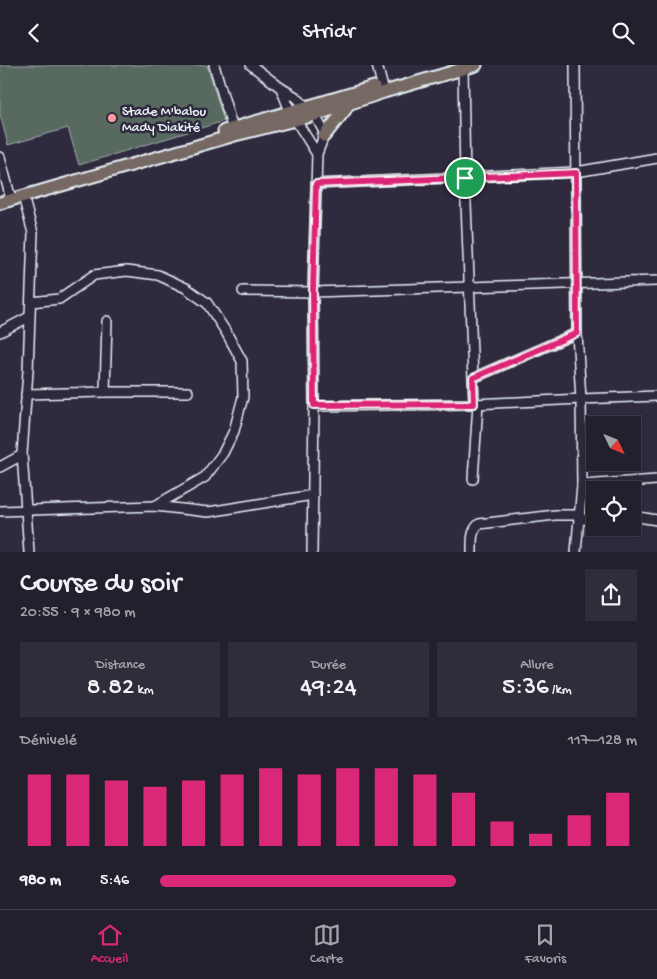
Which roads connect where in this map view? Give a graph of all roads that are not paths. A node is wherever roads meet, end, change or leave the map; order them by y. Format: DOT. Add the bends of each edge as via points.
graph roads {
  1 [pos="214,65"];
  2 [pos="251,65"];
  3 [pos="377,65"];
  4 [pos="476,65"];
  5 [pos="575,65"];
  6 [pos="458,67"];
  7 [pos="281,88"];
  8 [pos="383,88"];
  9 [pos="349,99"];
  10 [pos="312,111"];
  11 [pos="292,116"];
  12 [pos="234,132"];
  13 [pos="324,136"];
  14 [pos="316,154"];
  15 [pos="0,157"];
  16 [pos="657,158"];
  17 [pos="576,173"];
  18 [pos="465,178"];
  19 [pos="316,184"];
  20 [pos="23,196"];
  21 [pos="5,198"];
  22 [pos="657,281"];
  23 [pos="576,284"];
  24 [pos="470,286"];
  25 [pos="243,291"];
  26 [pos="313,292"];
  27 [pos="31,302"];
  28 [pos="29,317"];
  29 [pos="107,321"];
  30 [pos="0,332"];
  31 [pos="577,333"];
  32 [pos="473,378"];
  33 [pos="105,392"];
  34 [pos="188,392"];
  35 [pos="26,394"];
  36 [pos="657,396"];
  37 [pos="581,399"];
  38 [pos="476,404"];
  39 [pos="314,405"];
  40 [pos="22,455"];
  41 [pos="0,467"];
  42 [pos="473,479"];
  43 [pos="657,480"];
  44 [pos="582,485"];
  45 [pos="313,495"];
  46 [pos="155,506"];
  47 [pos="0,511"];
  48 [pos="25,511"];
  49 [pos="580,517"];
  50 [pos="641,517"];
  51 [pos="586,519"];
  52 [pos="657,520"];
  53 [pos="29,551"];
  54 [pos="312,551"];
  55 [pos="472,551"];
  56 [pos="576,551"];
  1 -- 12 [label="street"];
  2 -- 7 [label="street"];
  3 -- 8 [label="street"];
  4 -- 6 [label="main road"];
  5 -- 17 [label="street"];
  6 -- 8 [label="main road"];
  6 -- 18 [label="street"];
  7 -- 10 [label="street"];
  7 -- 11 [label="street"];
  8 -- 9 [label="main road"];
  9 -- 10 [label="main road"];
  9 -- 13 [label="main road"];
  10 -- 11 [label="main road"];
  10 -- 13 [label="street" via="323,128"];
  11 -- 12 [label="main road"];
  11 -- 14 [label="street"];
  12 -- 20 [label="main road"];
  12 -- 21 [label="main road"];
  13 -- 14 [label="street"];
  14 -- 19 [label="street"];
  15 -- 21 [label="street"];
  16 -- 17 [label="street"];
  17 -- 18 [label="street"];
  17 -- 23 [label="street"];
  18 -- 19 [label="street"];
  18 -- 24 [label="street"];
  19 -- 26 [label="street"];
  20 -- 21 [label="main road"];
  20 -- 27 [label="street" via="33,233"];
  22 -- 23 [label="street"];
  23 -- 24 [label="street"];
  23 -- 31 [label="street"];
  24 -- 26 [label="street"];
  24 -- 32 [label="street"];
  25 -- 26 [label="street"];
  26 -- 39 [label="street"];
  27 -- 28 [label="street"];
  27 -- 46 [label="street" via="59,299 94,275 127,271 158,275 186,288 207,303 226,332 242,361 243,397 234,431 205,477"];
  28 -- 30 [label="street"];
  28 -- 35 [label="street"];
  29 -- 33 [label="street"];
  31 -- 32 [label="street"];
  31 -- 37 [label="street"];
  32 -- 38 [label="street"];
  33 -- 34 [label="street"];
  33 -- 35 [label="street"];
  35 -- 40 [label="street"];
  36 -- 37 [label="street"];
  37 -- 38 [label="street"];
  37 -- 44 [label="street"];
  38 -- 39 [label="street"];
  38 -- 42 [label="street"];
  39 -- 45 [label="street"];
  40 -- 41 [label="street"];
  40 -- 48 [label="street"];
  43 -- 44 [label="street"];
  44 -- 49 [label="street"];
  45 -- 46 [label="street" via="208,512"];
  45 -- 54 [label="street"];
  46 -- 48 [label="street"];
  47 -- 48 [label="street"];
  48 -- 53 [label="street"];
  49 -- 51 [label="street"];
  49 -- 55 [label="street" via="555,515 479,524 472,534"];
  49 -- 56 [label="street"];
  50 -- 52 [label="street"];
}
